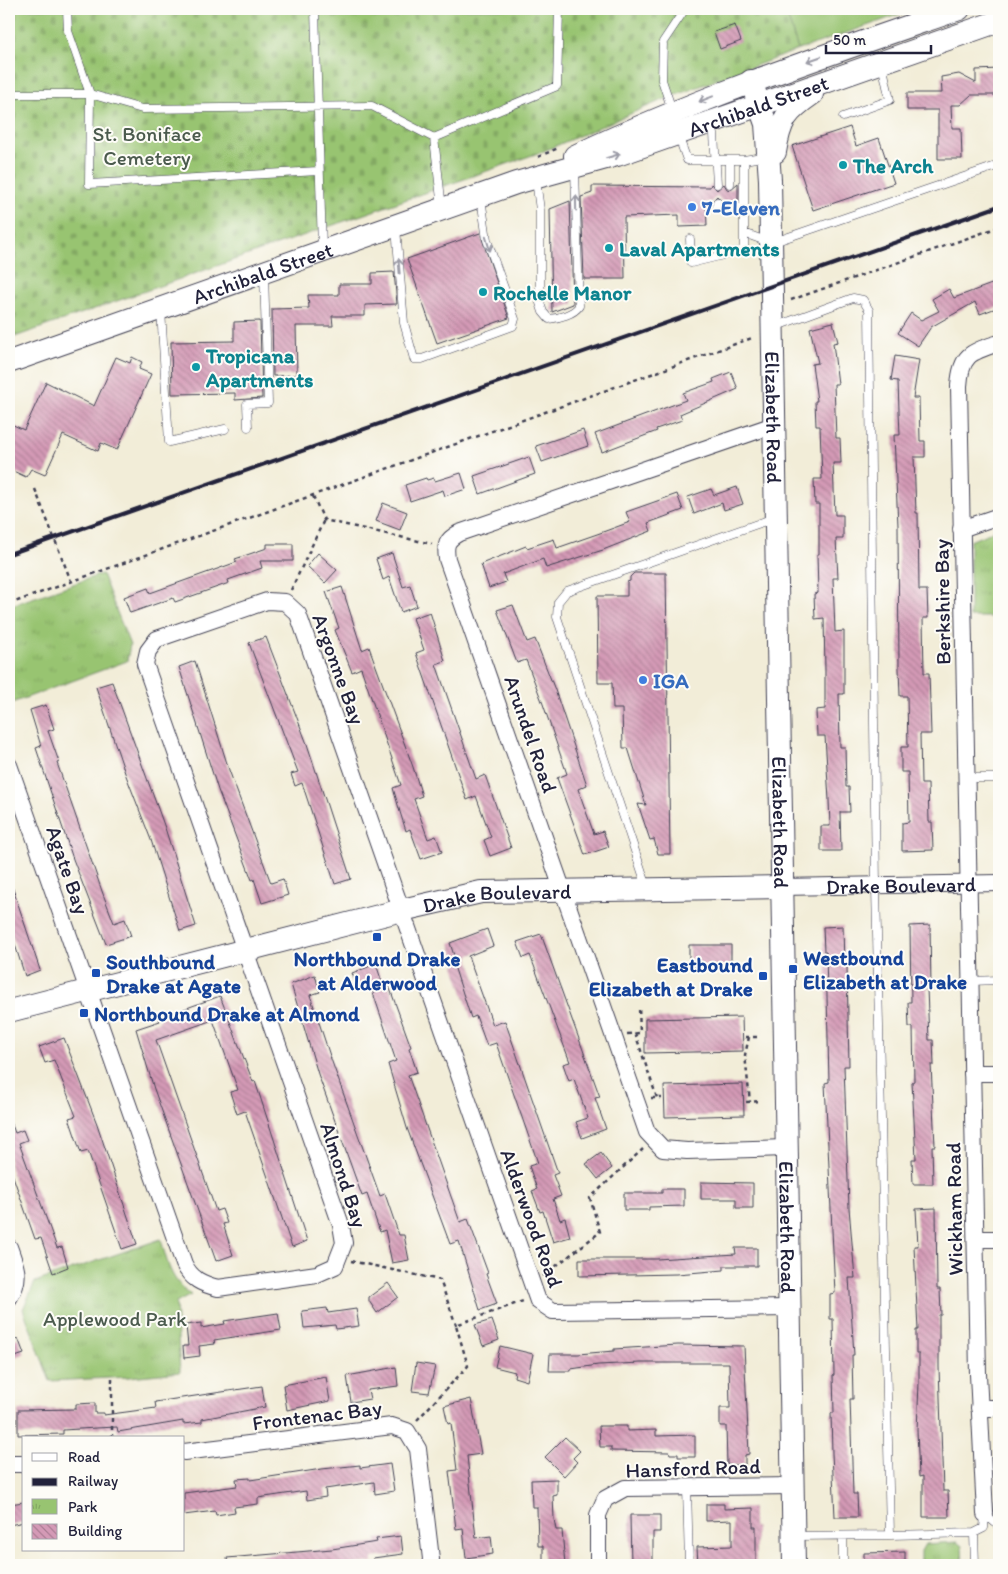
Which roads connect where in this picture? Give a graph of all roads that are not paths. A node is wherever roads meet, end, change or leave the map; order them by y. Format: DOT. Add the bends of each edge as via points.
graph roads {
  1 [pos="67,9"];
  2 [pos="315,9"];
  3 [pos="558,9"];
  4 [pos="685,9"];
  5 [pos="959,9"];
  6 [pos="999,20"];
  7 [pos="881,62"];
  8 [pos="836,78"];
  9 [pos="751,81"];
  10 [pos="9,94"];
  11 [pos="90,94"];
  12 [pos="317,105"];
  13 [pos="761,105"];
  14 [pos="673,112"];
  15 [pos="843,117"];
  16 [pos="709,123"];
  17 [pos="678,134"];
  18 [pos="434,138"];
  19 [pos="769,156"];
  20 [pos="717,160"];
  21 [pos="730,160"];
  22 [pos="744,160"];
  23 [pos="999,165"];
  24 [pos="575,167"];
  25 [pos="318,171"];
  26 [pos="529,173"];
  27 [pos="770,180"];
  28 [pos="717,184"];
  29 [pos="730,184"];
  30 [pos="480,196"];
  31 [pos="717,202"];
  32 [pos="744,208"];
  33 [pos="443,209"];
  34 [pos="396,226"];
  35 [pos="744,234"];
  36 [pos="690,239"];
  37 [pos="771,244"];
  38 [pos="322,252"];
  39 [pos="264,272"];
  40 [pos="161,308"];
  41 [pos="772,327"];
  42 [pos="999,343"];
  43 [pos="9,362"];
  44 [pos="774,425"];
  45 [pos="248,427"];
  46 [pos="225,429"];
  47 [pos="999,516"];
  48 [pos="776,518"];
  49 [pos="961,529"];
  50 [pos="9,765"];
  51 [pos="967,778"];
  52 [pos="999,778"];
  53 [pos="969,883"];
  54 [pos="999,883"];
  55 [pos="876,886"];
  56 [pos="781,887"];
  57 [pos="648,890"];
  58 [pos="564,892"];
  59 [pos="402,910"];
  60 [pos="244,950"];
  61 [pos="999,980"];
  62 [pos="971,981"];
  63 [pos="87,990"];
  64 [pos="9,1011"];
  65 [pos="972,1073"];
  66 [pos="999,1073"];
  67 [pos="785,1148"];
  68 [pos="976,1239"];
  69 [pos="999,1239"];
  70 [pos="9,1247"];
  71 [pos="9,1298"];
  72 [pos="789,1308"];
  73 [pos="979,1408"];
  74 [pos="999,1408"];
  75 [pos="185,1452"];
  76 [pos="9,1464"];
  77 [pos="22,1464"];
  78 [pos="793,1486"];
  79 [pos="687,1487"];
  80 [pos="985,1514"];
  81 [pos="999,1526"];
  82 [pos="974,1534"];
  83 [pos="890,1535"];
  84 [pos="793,1536"];
  85 [pos="843,1536"];
  86 [pos="430,1565"];
  87 [pos="598,1565"];
  88 [pos="689,1565"];
  89 [pos="794,1565"];
  90 [pos="843,1565"];
  91 [pos="975,1565"];
  1 -- 11 [label="lane" via="68,31"];
  2 -- 12 [label="lane"];
  3 -- 18 [label="lane" via="557,86"];
  4 -- 14 [label="lane" via="663,42 662,80"];
  5 -- 9 [label="street, Archibald Street, one-way"];
  6 -- 7 [label="street, Archibald Street"];
  7 -- 8 [label="street, Archibald Street"];
  7 -- 15 [label="lane" via="890,100"];
  8 -- 13 [label="street, Archibald Street"];
  8 -- 27 [label="street" via="789,111 779,128"];
  9 -- 13 [label="street, Elizabeth Road"];
  9 -- 14 [label="street, Archibald Street, one-way"];
  10 -- 11 [label="lane"];
  11 -- 12 [label="lane" via="142,109"];
  11 -- 25 [label="lane" via="88,184"];
  12 -- 18 [label="lane" via="372,106"];
  12 -- 25 [label="lane"];
  13 -- 16 [label="street, Archibald Street"];
  13 -- 19 [label="street, Elizabeth Road"];
  14 -- 26 [label="street, Archibald Street"];
  16 -- 17 [label="street, Archibald Street"];
  16 -- 20 [label="lane" via="714,134"];
  17 -- 20 [label="lane" via="687,160"];
  24 -- 17 [label="street, Archibald Street, one-way"];
  18 -- 33 [label="lane"];
  19 -- 22 [label="lane"];
  19 -- 27 [label="street, Elizabeth Road"];
  20 -- 21 [label="lane"];
  20 -- 28 [label="lane"];
  21 -- 22 [label="lane"];
  21 -- 29 [label="lane"];
  22 -- 32 [label="lane"];
  23 -- 37 [label="lane"];
  24 -- 26 [label="street, Archibald Street"];
  26 -- 24 [label="lane, one-way" via="540,210 540,303 549,319 576,311 579,306"];
  25 -- 38 [label="lane"];
  26 -- 30 [label="street, Archibald Street"];
  27 -- 37 [label="street, Elizabeth Road"];
  30 -- 33 [label="street, Archibald Street"];
  30 -- 34 [label="lane, one-way" via="487,240 515,319 513,326 422,359 414,359 402,307"];
  31 -- 32 [label="lane" via="717,208 730,205"];
  32 -- 35 [label="lane"];
  33 -- 34 [label="street, Archibald Street"];
  34 -- 38 [label="street, Archibald Street"];
  35 -- 36 [label="lane" via="744,250 690,262"];
  35 -- 37 [label="lane"];
  37 -- 41 [label="street, Elizabeth Road"];
  38 -- 39 [label="street, Archibald Street"];
  39 -- 40 [label="street, Archibald Street"];
  39 -- 45 [label="lane" via="268,403 248,404"];
  40 -- 43 [label="street, Archibald Street"];
  40 -- 46 [label="lane" via="169,442"];
  41 -- 44 [label="street, Elizabeth Road"];
  41 -- 55 [label="lane" via="853,298 863,300 869,310"];
  42 -- 49 [label="street, Berkshire Bay" via="972,352 963,361 960,372"];
  44 -- 48 [label="street, Elizabeth Road"];
  44 -- 58 [label="street, Arundel Road" via="449,538 445,547 447,559"];
  47 -- 49 [label="street"];
  48 -- 56 [label="street, Elizabeth Road"];
  48 -- 57 [label="lane" via="566,591 558,602 557,617"];
  49 -- 51 [label="street, Berkshire Bay"];
  50 -- 63 [label="street, Agate Bay"];
  51 -- 52 [label="lane"];
  51 -- 53 [label="street, Berkshire Bay"];
  53 -- 54 [label="street, Drake Boulevard"];
  53 -- 55 [label="street, Drake Boulevard"];
  53 -- 62 [label="street, Wickham Road"];
  55 -- 56 [label="street, Drake Boulevard"];
  55 -- 83 [label="lane"];
  56 -- 57 [label="street, Drake Boulevard"];
  56 -- 67 [label="street, Elizabeth Road"];
  57 -- 58 [label="street, Drake Boulevard"];
  58 -- 59 [label="street, Drake Boulevard" via="481,892"];
  58 -- 67 [label="street, Arundel Road" via="647,1132 653,1140 663,1149 686,1151"];
  59 -- 60 [label="street, Drake Boulevard"];
  59 -- 60 [label="street, Argonne Bay" via="298,614 285,602 267,601 157,639 148,651 145,664"];
  59 -- 72 [label="street, Alderwood Road" via="538,1301 553,1311"];
  60 -- 63 [label="street, Drake Boulevard"];
  60 -- 63 [label="street, Almond Bay" via="341,1225 344,1243 339,1258 335,1266 317,1274 218,1288 203,1285 189,1275"];
  61 -- 62 [label="lane"];
  62 -- 65 [label="street, Wickham Road"];
  63 -- 64 [label="street, Drake Boulevard"];
  65 -- 66 [label="street"];
  65 -- 68 [label="street, Wickham Road"];
  67 -- 72 [label="street, Elizabeth Road"];
  68 -- 69 [label="street"];
  68 -- 73 [label="street, Wickham Road"];
  70 -- 71 [label="street" via="17,1284"];
  72 -- 78 [label="street, Elizabeth Road"];
  73 -- 74 [label="street"];
  73 -- 80 [label="street, Wickham Road"];
  75 -- 86 [label="street, Frontenac Bay" via="392,1426 407,1431 418,1449"];
  76 -- 77 [label="street"];
  78 -- 79 [label="street, Hansford Road"];
  78 -- 84 [label="street, Elizabeth Road"];
  79 -- 87 [label="street, Hansford Road" via="625,1488 605,1499 598,1515"];
  79 -- 88 [label="lane"];
  80 -- 81 [label="lane"];
  80 -- 82 [label="lane" via="984,1528"];
  82 -- 83 [label="lane"];
  82 -- 91 [label="lane"];
  83 -- 85 [label="lane"];
  84 -- 85 [label="lane"];
  84 -- 89 [label="street, Elizabeth Road"];
  85 -- 90 [label="lane"];
}
